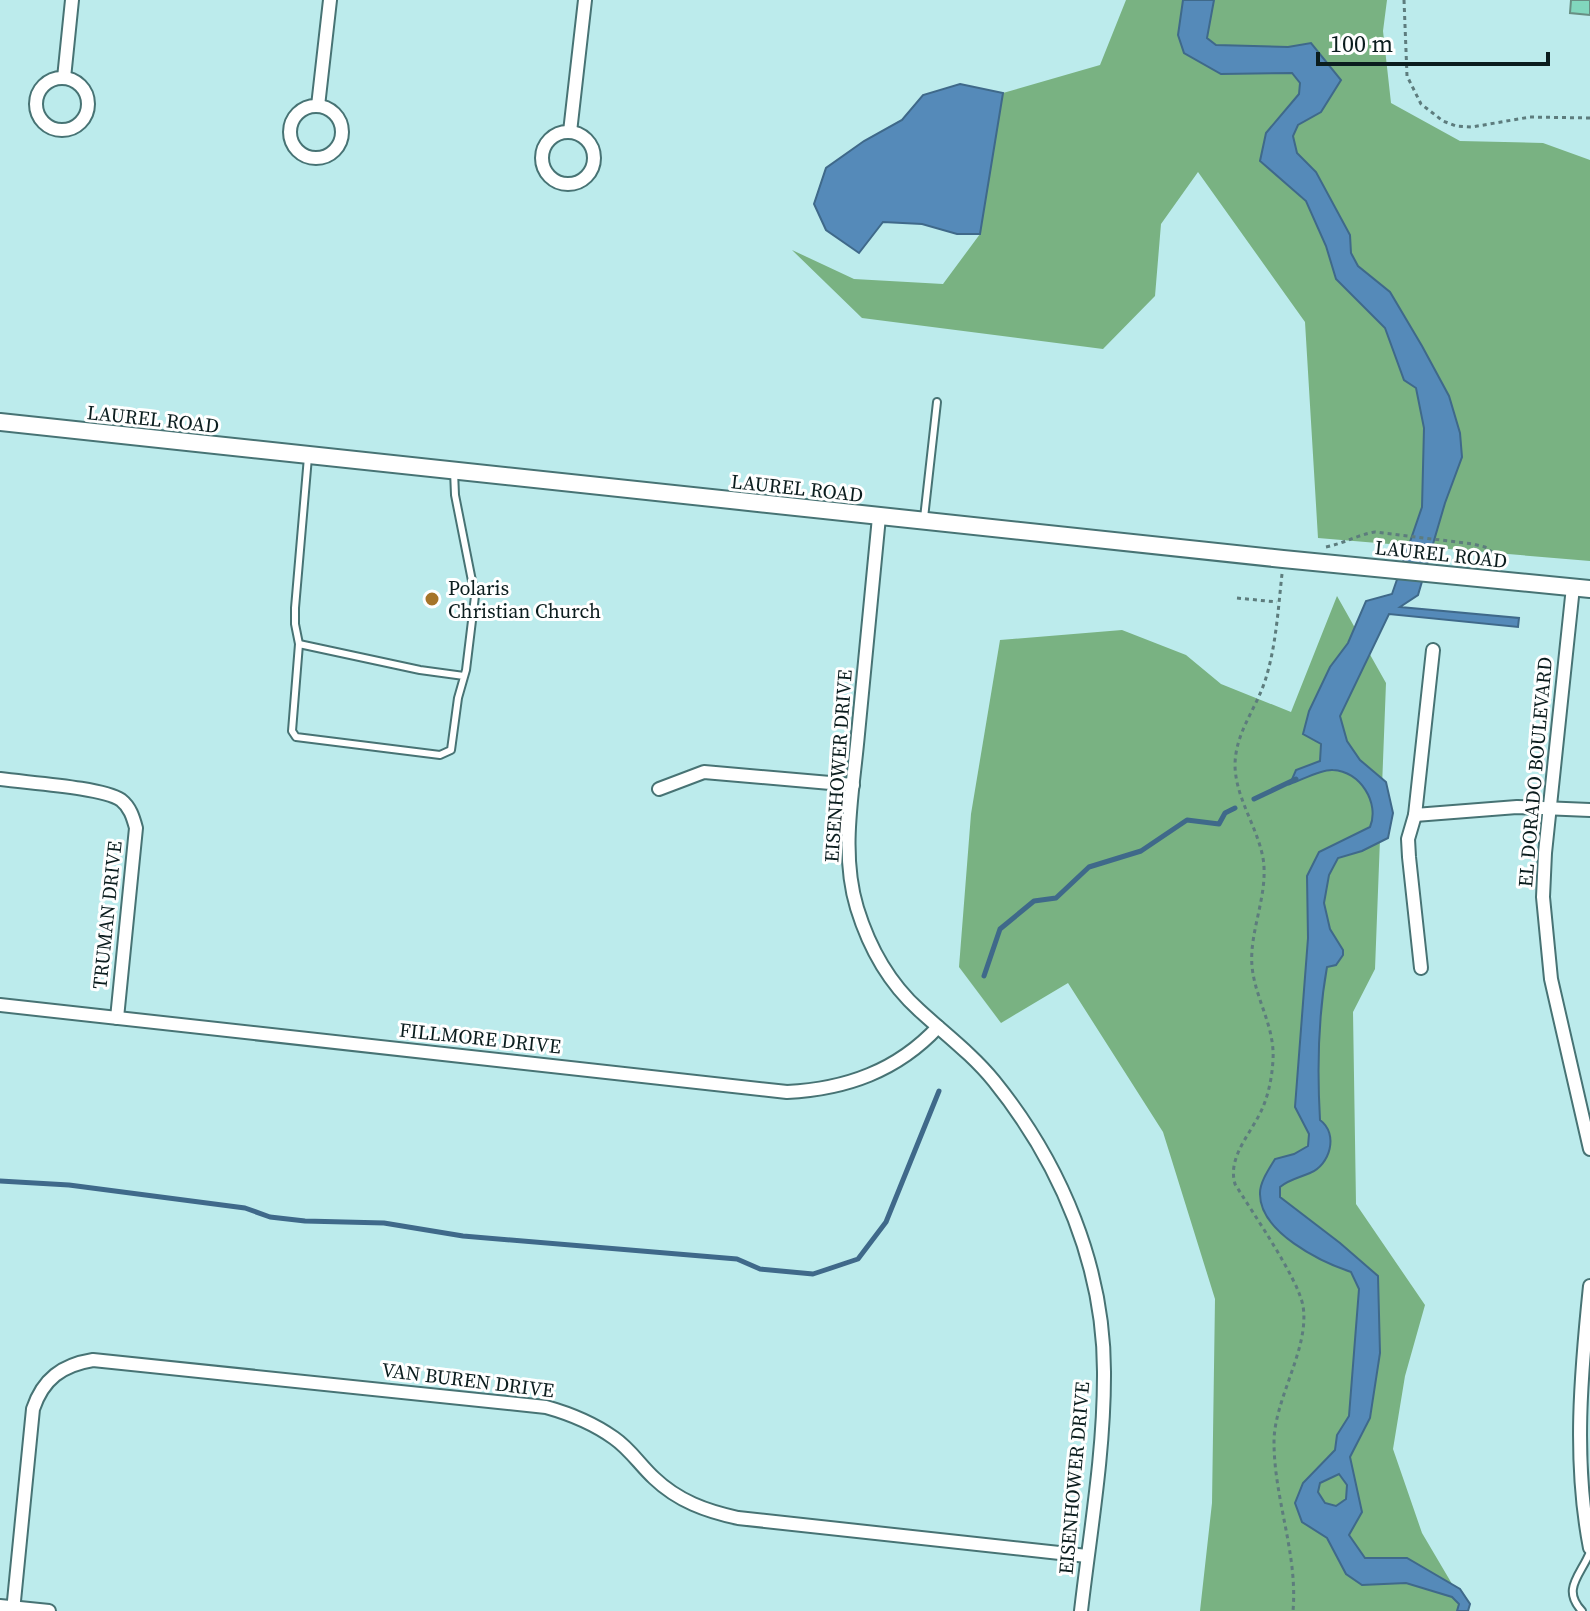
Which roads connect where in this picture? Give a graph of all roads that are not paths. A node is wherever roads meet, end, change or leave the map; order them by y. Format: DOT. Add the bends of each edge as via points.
graph roads {
  1 [pos="72,0"];
  2 [pos="330,0"];
  3 [pos="585,0"];
  4 [pos="64,78"];
  5 [pos="318,106"];
  6 [pos="570,132"];
  7 [pos="937,402"];
  8 [pos="0,422"];
  9 [pos="309,455"];
  10 [pos="454,471"];
  11 [pos="879,517"];
  12 [pos="924,521"];
  13 [pos="1573,587"];
  14 [pos="1590,589"];
  15 [pos="299,644"];
  16 [pos="1433,650"];
  17 [pos="464,676"];
  18 [pos="0,779"];
  19 [pos="853,785"];
  20 [pos="659,789"];
  21 [pos="1549,808"];
  22 [pos="1590,810"];
  23 [pos="1415,815"];
  24 [pos="1421,968"];
  25 [pos="0,1005"];
  26 [pos="117,1018"];
  27 [pos="938,1027"];
  28 [pos="1586,1110"];
  29 [pos="1590,1149"];
  30 [pos="1590,1286"];
  31 [pos="1590,1550"];
  32 [pos="1087,1556"];
  33 [pos="9,1608"];
  34 [pos="49,1611"];
  35 [pos="1081,1611"];
  36 [pos="1582,1611"];
  1 -- 4 [label="street"];
  2 -- 5 [label="street"];
  3 -- 6 [label="street"];
  4 -- 4 [label="street" via="42,87 36,102 39,118 60,131 78,125 88,110 81,86"];
  5 -- 5 [label="street" via="302,110 290,130 300,152 316,158 332,152 342,129 334,113"];
  6 -- 6 [label="street" via="553,136 543,151 544,169 564,184 588,176 595,161 586,138"];
  7 -- 12 [label="lane"];
  8 -- 9 [label="street, LAUREL ROAD"];
  9 -- 10 [label="street, LAUREL ROAD"];
  9 -- 15 [label="lane" via="295,608"];
  10 -- 11 [label="street, LAUREL ROAD"];
  10 -- 17 [label="lane" via="475,596"];
  11 -- 12 [label="street, LAUREL ROAD"];
  11 -- 19 [label="street, EISENHOWER DRIVE"];
  12 -- 13 [label="street, LAUREL ROAD"];
  13 -- 14 [label="street, LAUREL ROAD"];
  13 -- 21 [label="street, EL DORADO BOULEVARD"];
  15 -- 17 [label="lane"];
  15 -- 17 [label="lane" via="292,731 296,737 446,753 451,750"];
  16 -- 23 [label="street"];
  18 -- 26 [label="street, TRUMAN DRIVE" via="109,794 133,815 136,828"];
  19 -- 20 [label="street" via="704,772"];
  19 -- 27 [label="street, EISENHOWER DRIVE" via="848,850 866,935 899,989"];
  21 -- 22 [label="street"];
  21 -- 23 [label="street"];
  21 -- 28 [label="street, EL DORADO BOULEVARD" via="1545,938"];
  23 -- 24 [label="street" via="1408,839"];
  25 -- 26 [label="street, FILLMORE DRIVE"];
  26 -- 27 [label="street, FILLMORE DRIVE" via="787,1092 861,1079 909,1053"];
  27 -- 32 [label="street, EISENHOWER DRIVE" via="991,1077 1038,1143 1086,1253 1100,1319 1104,1373"];
  28 -- 29 [label="street, EL DORADO BOULEVARD"];
  30 -- 31 [label="street" via="1580,1435"];
  31 -- 36 [label="lane" via="1571,1594"];
  32 -- 33 [label="street, VAN BUREN DRIVE" via="713,1513 672,1493 596,1426 546,1407 93,1360 49,1378 38,1394"];
  32 -- 35 [label="street, EISENHOWER DRIVE"];
  33 -- 34 [label="street"];
}
